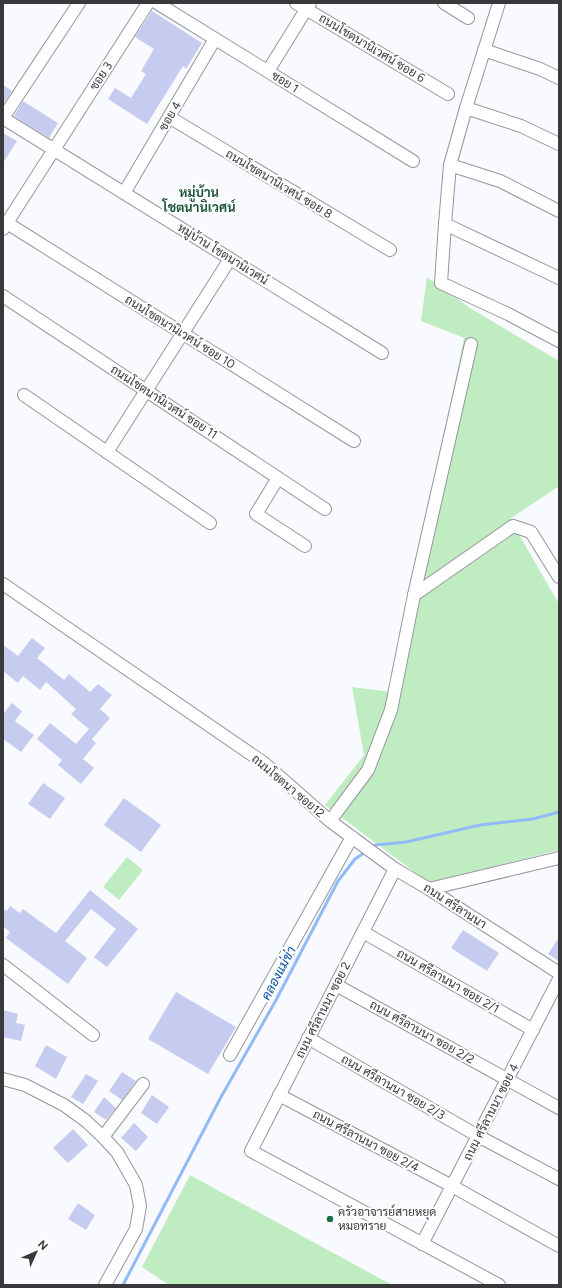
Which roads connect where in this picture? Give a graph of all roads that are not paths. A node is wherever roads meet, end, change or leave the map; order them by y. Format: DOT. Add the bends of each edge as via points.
graph roads {
  1 [pos="79,3"];
  2 [pos="148,3"];
  3 [pos="157,3"];
  4 [pos="444,3"];
  5 [pos="499,3"];
  6 [pos="304,5"];
  7 [pos="468,18"];
  8 [pos="215,39"];
  9 [pos="484,50"];
  10 [pos="268,71"];
  11 [pos="559,78"];
  12 [pos="448,94"];
  13 [pos="466,108"];
  14 [pos="169,117"];
  15 [pos="3,118"];
  16 [pos="559,144"];
  17 [pos="54,150"];
  18 [pos="413,161"];
  19 [pos="450,165"];
  20 [pos="124,193"];
  21 [pos="559,211"];
  22 [pos="6,220"];
  23 [pos="445,224"];
  24 [pos="390,250"];
  25 [pos="230,259"];
  26 [pos="559,278"];
  27 [pos="3,296"];
  28 [pos="182,333"];
  29 [pos="559,341"];
  30 [pos="471,344"];
  31 [pos="382,353"];
  32 [pos="146,390"];
  33 [pos="24,395"];
  34 [pos="354,441"];
  35 [pos="107,452"];
  36 [pos="278,478"];
  37 [pos="325,508"];
  38 [pos="210,523"];
  39 [pos="305,546"];
  40 [pos="559,577"];
  41 [pos="3,584"];
  42 [pos="414,595"];
  43 [pos="330,821"];
  44 [pos="352,837"];
  45 [pos="559,858"];
  46 [pos="395,869"];
  47 [pos="429,889"];
  48 [pos="363,932"];
  49 [pos="3,965"];
  50 [pos="559,973"];
  51 [pos="559,979"];
  52 [pos="336,985"];
  53 [pos="533,1030"];
  54 [pos="93,1035"];
  55 [pos="308,1038"];
  56 [pos="230,1055"];
  57 [pos="3,1079"];
  58 [pos="508,1079"];
  59 [pos="142,1084"];
  60 [pos="279,1095"];
  61 [pos="559,1108"];
  62 [pos="478,1136"];
  63 [pos="104,1137"];
  64 [pos="559,1179"];
  65 [pos="452,1186"];
  66 [pos="422,1244"];
  67 [pos="559,1246"];
  68 [pos="105,1285"];
  69 [pos="499,1285"];
  1 -- 15 [label="street"];
  2 -- 17 [label="street, ซอย 3"];
  3 -- 8 [label="street, ซอย 1"];
  4 -- 7 [label="street"];
  5 -- 9 [label="street"];
  6 -- 10 [label="street"];
  6 -- 12 [label="street, ถนนโชตนานิเวศน์ ซอย 6"];
  8 -- 10 [label="street, ซอย 1"];
  8 -- 14 [label="street, ซอย 4"];
  9 -- 11 [label="street"];
  9 -- 13 [label="street"];
  10 -- 18 [label="street, ซอย 1"];
  13 -- 16 [label="street" via="521,126"];
  13 -- 19 [label="street"];
  14 -- 20 [label="street, ซอย 4"];
  14 -- 24 [label="street, ถนนโชตนานิเวศน์ ซอย 8"];
  15 -- 17 [label="street, หมู่บ้าน โชตนานิเวศน์"];
  17 -- 20 [label="street, หมู่บ้าน โชตนานิเวศน์"];
  17 -- 22 [label="street, ซอย 3"];
  19 -- 21 [label="street" via="500,181"];
  19 -- 23 [label="street"];
  20 -- 25 [label="street, หมู่บ้าน โชตนานิเวศน์"];
  22 -- 28 [label="street, ถนนโชตนานิเวศน์ ซอย 10"];
  23 -- 26 [label="street"];
  23 -- 29 [label="street" via="441,283"];
  25 -- 28 [label="street"];
  25 -- 31 [label="street, หมู่บ้าน โชตนานิเวศน์"];
  27 -- 32 [label="street, ถนนโชตนานิเวศน์ ซอย 11"];
  28 -- 32 [label="street"];
  28 -- 34 [label="street, ถนนโชตนานิเวศน์ ซอย 10"];
  30 -- 42 [label="street, ถนนโชตนา ซอย12"];
  32 -- 35 [label="street"];
  32 -- 36 [label="street, ถนนโชตนานิเวศน์ ซอย 11"];
  33 -- 35 [label="street"];
  35 -- 38 [label="street"];
  36 -- 37 [label="street, ถนนโชตนานิเวศน์ ซอย 11"];
  36 -- 39 [label="street" via="256,514"];
  40 -- 42 [label="street" via="531,532 513,526"];
  41 -- 43 [label="street, ถนนโชตนา ซอย12" via="264,763"];
  42 -- 43 [label="street, ถนนโชตนา ซอย12" via="391,710 368,770"];
  43 -- 44 [label="street, ถนน ศรีลานนา"];
  44 -- 46 [label="street, ถนน ศรีลานนา"];
  44 -- 56 [label="street"];
  45 -- 47 [label="street"];
  46 -- 47 [label="street, ถนน ศรีลานนา"];
  46 -- 48 [label="street, ถนน ศรีลานนา ซอย 2"];
  47 -- 50 [label="street, ถนน ศรีลานนา"];
  48 -- 52 [label="street, ถนน ศรีลานนา ซอย 2"];
  48 -- 53 [label="street, ถนน ศรีลานนา ซอย 2/1"];
  49 -- 54 [label="street"];
  51 -- 53 [label="street, ถนน ศรีลานนา ซอย 4"];
  52 -- 55 [label="street, ถนน ศรีลานนา ซอย 2"];
  52 -- 58 [label="street, ถนน ศรีลานนา ซอย 2/2"];
  53 -- 58 [label="street, ถนน ศรีลานนา ซอย 4"];
  55 -- 60 [label="street, ถนน ศรีลานนา ซอย 2"];
  55 -- 62 [label="street, ถนน ศรีลานนา ซอย 2/3"];
  57 -- 63 [label="street" via="25,1085 64,1105"];
  58 -- 61 [label="street, ถนน ศรีลานนา ซอย 2/2"];
  58 -- 62 [label="street, ถนน ศรีลานนา ซอย 4"];
  59 -- 63 [label="street"];
  60 -- 65 [label="street, ถนน ศรีลานนา ซอย 2/4"];
  60 -- 66 [label="street, ถนน ศรีลานนา ซอย 2" via="251,1151"];
  62 -- 64 [label="street, ถนน ศรีลานนา ซอย 2/3"];
  62 -- 65 [label="street, ถนน ศรีลานนา ซอย 4"];
  63 -- 68 [label="street" via="117,1152 136,1185 140,1206 136,1229"];
  65 -- 66 [label="street, ถนน ศรีลานนา ซอย 4"];
  65 -- 67 [label="street, ถนน ศรีลานนา ซอย 2/4"];
  66 -- 69 [label="street"];
}
